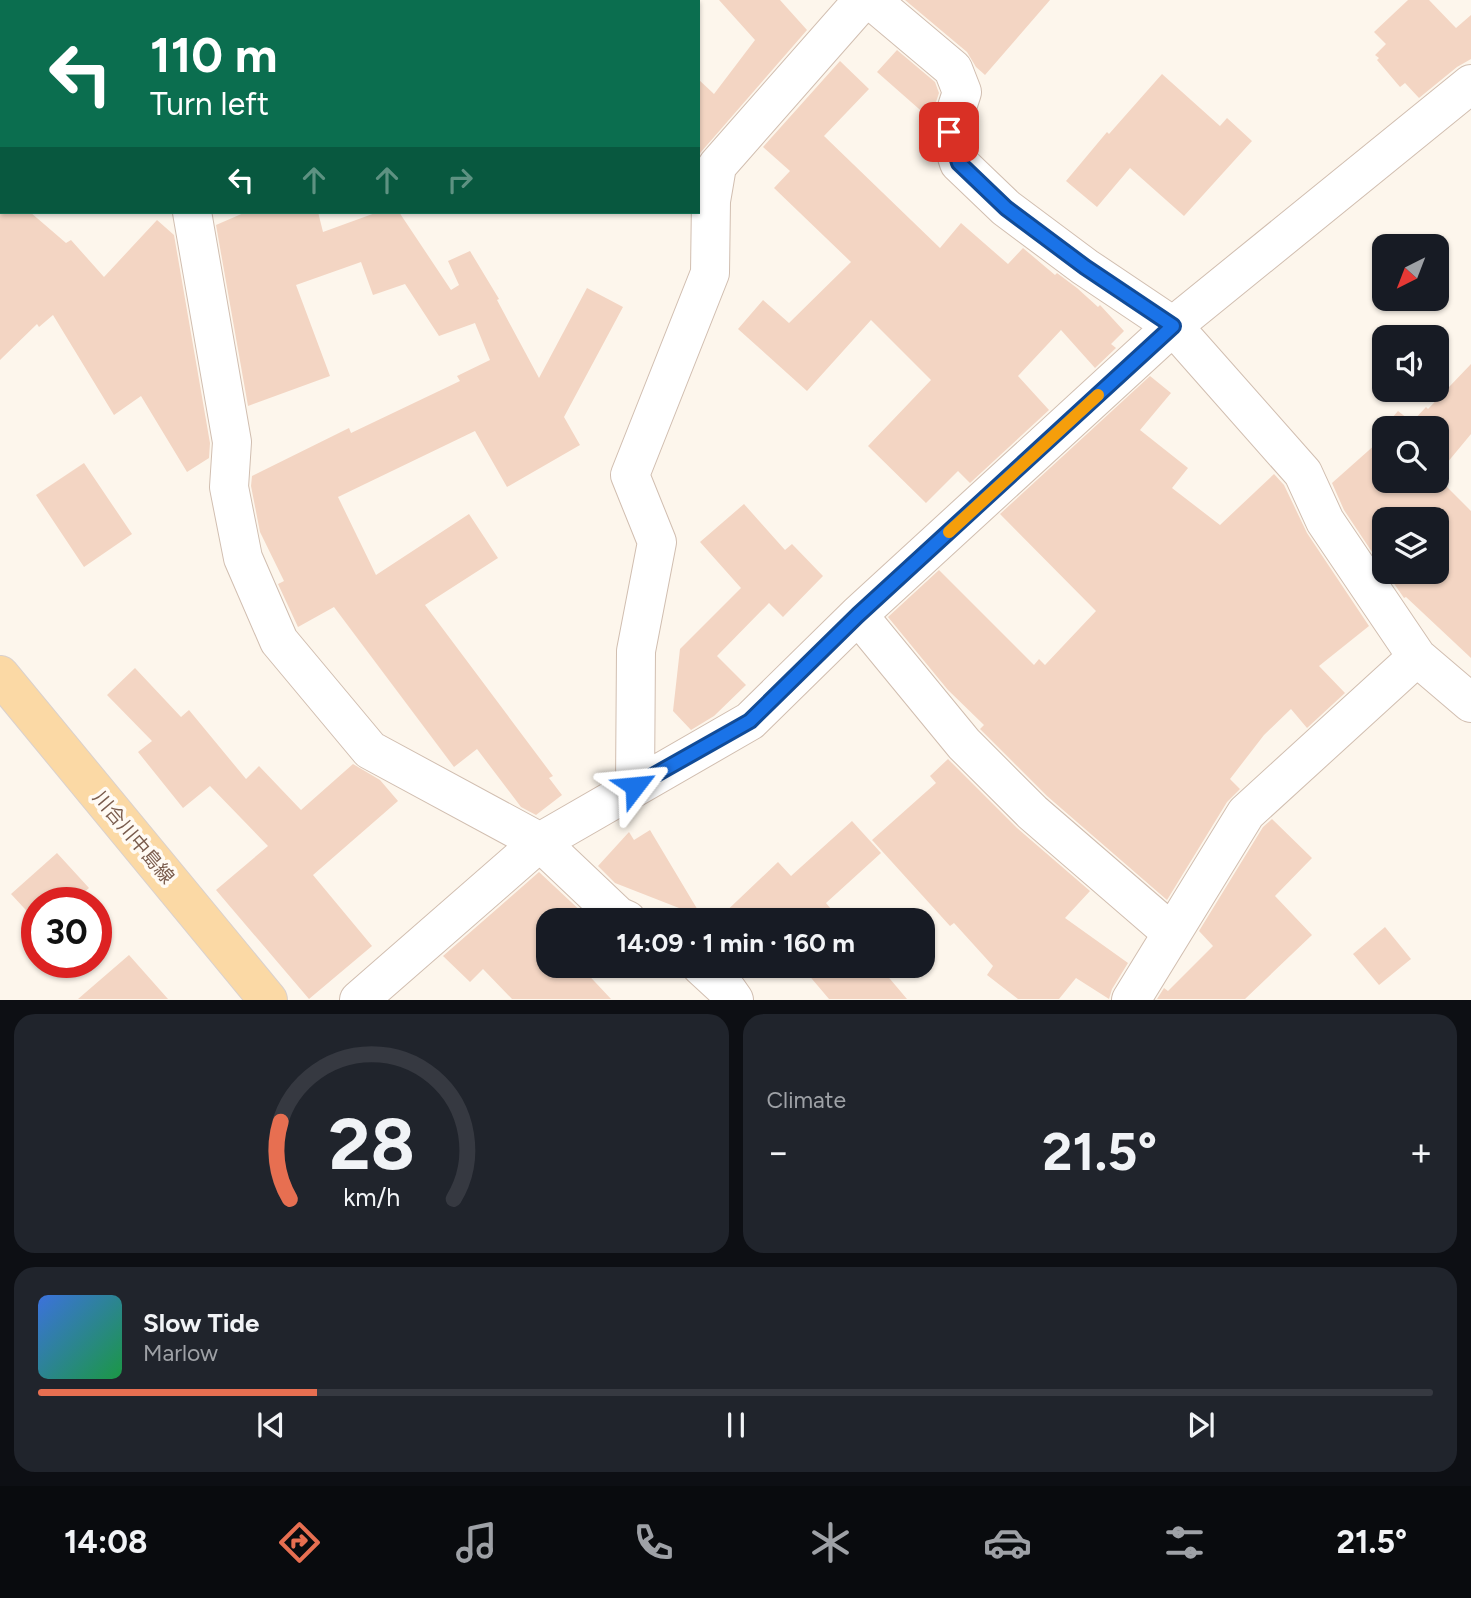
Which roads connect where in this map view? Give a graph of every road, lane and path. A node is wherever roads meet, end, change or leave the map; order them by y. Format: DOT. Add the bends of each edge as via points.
graph roads {
  1 [pos="879,3"];
  2 [pos="1471,84"];
  3 [pos="192,214"];
  4 [pos="1173,326"];
  5 [pos="858,615"];
  6 [pos="1417,657"];
  7 [pos="0,675"];
  8 [pos="1471,703"];
  9 [pos="635,786"];
  10 [pos="540,842"];
  11 [pos="610,908"];
  12 [pos="1172,933"];
  13 [pos="714,978"];
  14 [pos="268,999"];
  15 [pos="359,999"];
  16 [pos="734,999"];
  17 [pos="1131,999"];
  1 -- 4 [label="street" via="953,69 962,92 949,132 959,163 1006,208"];
  1 -- 9 [label="street" via="717,166 711,201 710,273 631,475 657,542 636,651"];
  2 -- 4 [label="street"];
  3 -- 10 [label="street" via="232,442 229,486 243,558 279,642 370,750"];
  4 -- 5 [label="street"];
  4 -- 6 [label="street" via="1303,473 1325,521"];
  5 -- 9 [label="street" via="750,721"];
  5 -- 12 [label="street" via="964,744 1032,812"];
  6 -- 8 [label="street"];
  6 -- 12 [label="street" via="1246,813"];
  7 -- 14 [label="main road, 川合川中島線"];
  9 -- 10 [label="street"];
  10 -- 11 [label="street"];
  10 -- 15 [label="street"];
  12 -- 17 [label="street"];
  13 -- 16 [label="street"];
}
